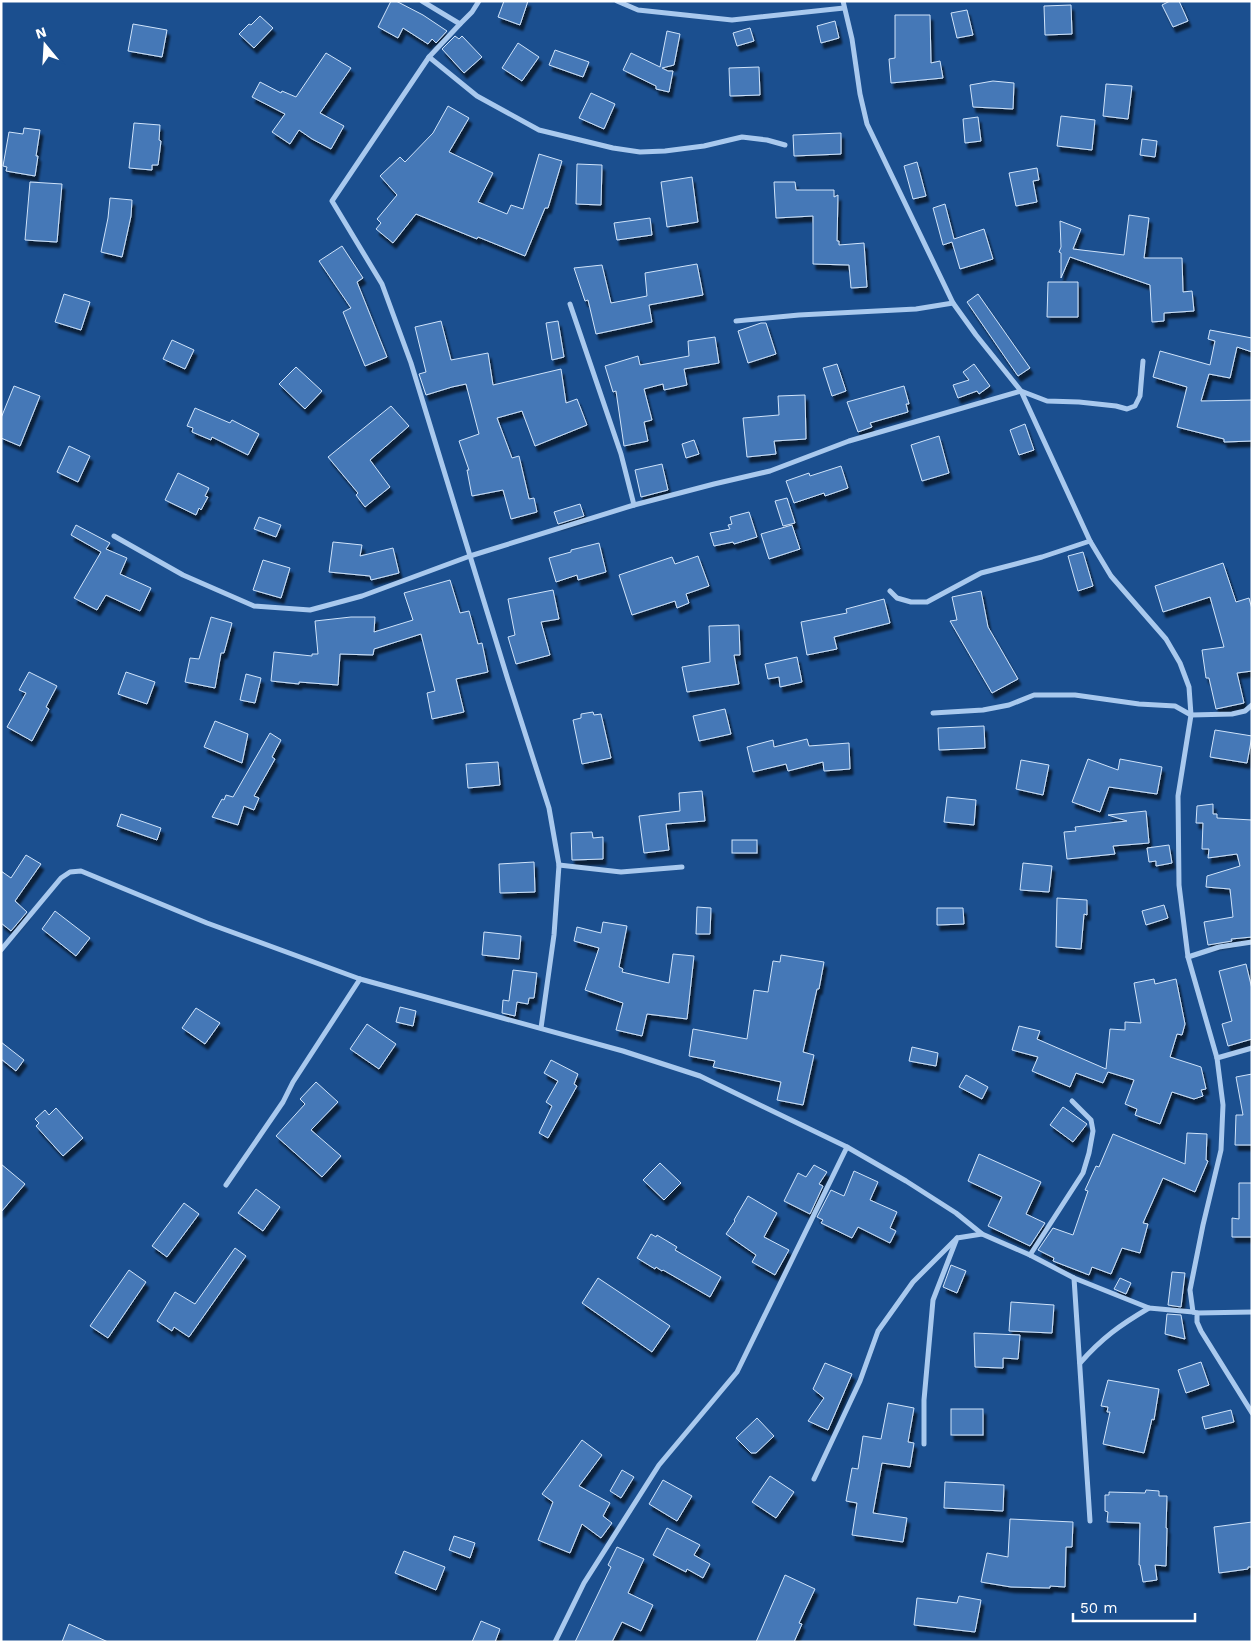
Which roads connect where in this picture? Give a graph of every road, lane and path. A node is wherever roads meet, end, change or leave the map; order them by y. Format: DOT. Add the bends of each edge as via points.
graph roads {
  1 [pos="422,1"];
  2 [pos="479,1"];
  3 [pos="617,1"];
  4 [pos="843,4"];
  5 [pos="460,24"];
  6 [pos="430,57"];
  7 [pos="785,145"];
  8 [pos="954,303"];
  9 [pos="570,304"];
  10 [pos="736,320"];
  11 [pos="1143,361"];
  12 [pos="1021,391"];
  13 [pos="634,505"];
  14 [pos="114,536"];
  15 [pos="1090,541"];
  16 [pos="470,556"];
  17 [pos="890,591"];
  18 [pos="1252,705"];
  19 [pos="933,713"];
  20 [pos="1191,715"];
  21 [pos="559,865"];
  22 [pos="682,867"];
  23 [pos="1252,942"];
  24 [pos="1,950"];
  25 [pos="1188,957"];
  26 [pos="360,979"];
  27 [pos="541,1028"];
  28 [pos="1252,1048"];
  29 [pos="1217,1058"];
  30 [pos="1072,1101"];
  31 [pos="847,1147"];
  32 [pos="226,1185"];
  33 [pos="982,1234"];
  34 [pos="957,1238"];
  35 [pos="1030,1256"];
  36 [pos="1074,1278"];
  37 [pos="1149,1308"];
  38 [pos="1195,1312"];
  39 [pos="1252,1312"];
  40 [pos="1080,1363"];
  41 [pos="1252,1413"];
  42 [pos="924,1444"];
  43 [pos="814,1479"];
  44 [pos="1090,1521"];
  45 [pos="555,1642"];
  1 -- 5 [label="street"];
  2 -- 5 [label="street"];
  3 -- 4 [label="street" via="638,10 732,20"];
  4 -- 8 [label="street" via="868,124"];
  5 -- 6 [label="street"];
  6 -- 7 [label="street" via="477,96 539,130 640,152 694,147 742,137"];
  6 -- 16 [label="street" via="332,201 382,284 411,363"];
  8 -- 10 [label="street" via="916,309"];
  8 -- 12 [label="street"];
  9 -- 13 [label="street" via="621,454"];
  11 -- 12 [label="street" via="1140,396 1135,406 1127,409 1047,400"];
  12 -- 13 [label="street" via="849,441 770,471"];
  12 -- 15 [label="street"];
  13 -- 16 [label="street"];
  14 -- 16 [label="street" via="183,575 254,606 310,610 362,596"];
  15 -- 17 [label="street" via="981,573 927,602 897,598"];
  15 -- 20 [label="street" via="1111,576 1166,639 1180,663 1189,687"];
  16 -- 21 [label="street" via="549,808"];
  18 -- 20 [label="street" via="1245,711 1232,714"];
  19 -- 20 [label="street" via="983,710 1009,706 1034,695 1059,695 1175,706"];
  20 -- 25 [label="street" via="1178,796 1179,885"];
  21 -- 22 [label="street" via="621,872"];
  21 -- 27 [label="street" via="554,935"];
  23 -- 25 [label="street" via="1219,947"];
  24 -- 26 [label="street" via="61,878 70,872 81,871 207,924"];
  25 -- 29 [label="street"];
  26 -- 27 [label="street"];
  26 -- 32 [label="street" via="283,1102"];
  27 -- 31 [label="street" via="700,1076"];
  28 -- 29 [label="street"];
  29 -- 38 [label="street" via="1223,1105 1221,1150 1190,1290"];
  30 -- 35 [label="street" via="1091,1120 1094,1130 1089,1153 1083,1173"];
  31 -- 33 [label="street" via="956,1213"];
  31 -- 45 [label="street" via="737,1372 659,1465 584,1583"];
  33 -- 34 [label="street"];
  33 -- 35 [label="street"];
  34 -- 42 [label="street" via="932,1300"];
  34 -- 43 [label="street" via="913,1282 878,1331 860,1381"];
  35 -- 36 [label="street"];
  36 -- 37 [label="street"];
  36 -- 40 [label="street"];
  37 -- 38 [label="street"];
  37 -- 40 [label="street" via="1121,1324 1096,1344"];
  38 -- 39 [label="street"];
  38 -- 41 [label="street" via="1201,1331"];
  40 -- 44 [label="street"];
}
